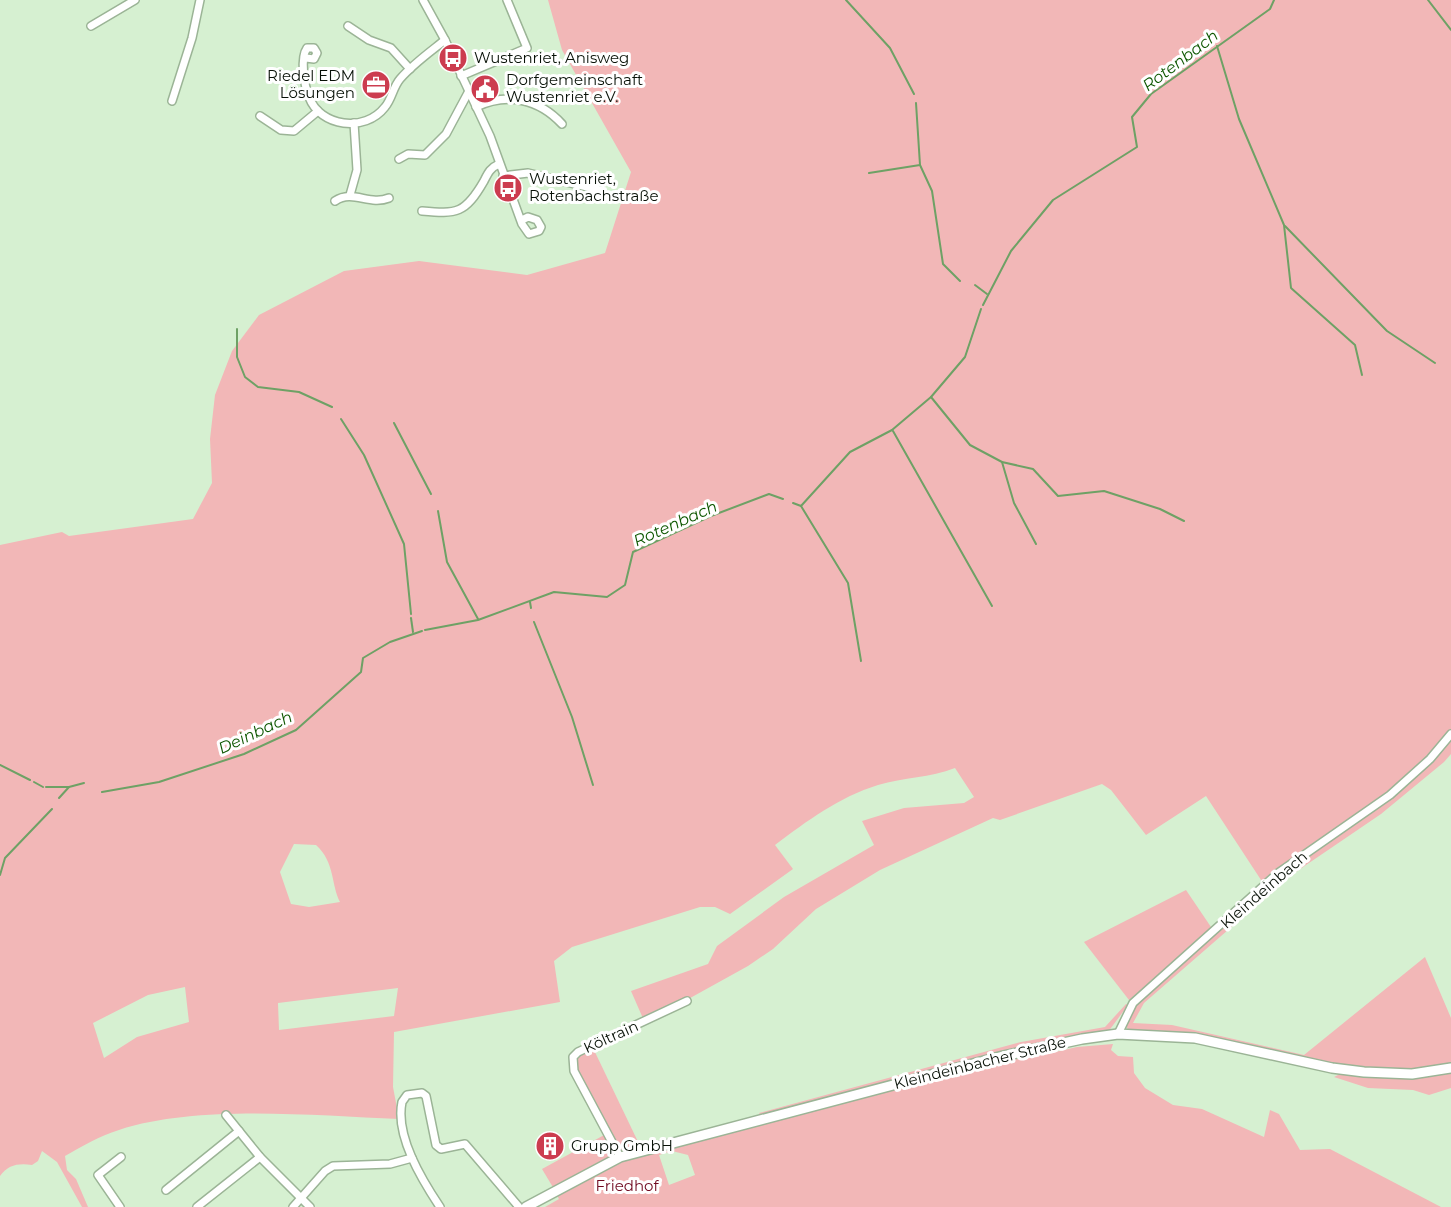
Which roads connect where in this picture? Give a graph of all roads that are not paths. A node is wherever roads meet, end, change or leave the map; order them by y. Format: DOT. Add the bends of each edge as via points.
graph roads {
  1 [pos="135,0"];
  2 [pos="200,0"];
  3 [pos="423,0"];
  4 [pos="507,0"];
  5 [pos="91,26"];
  6 [pos="348,26"];
  7 [pos="445,40"];
  8 [pos="306,58"];
  9 [pos="410,69"];
  10 [pos="461,76"];
  11 [pos="469,91"];
  12 [pos="172,101"];
  13 [pos="477,107"];
  14 [pos="318,111"];
  15 [pos="260,116"];
  16 [pos="354,123"];
  17 [pos="562,124"];
  18 [pos="399,159"];
  19 [pos="499,164"];
  20 [pos="503,176"];
  21 [pos="600,190"];
  22 [pos="350,195"];
  23 [pos="389,198"];
  24 [pos="335,201"];
  25 [pos="422,211"];
  26 [pos="522,220"];
  27 [pos="1451,734"];
  28 [pos="687,1001"];
  29 [pos="1118,1035"];
  30 [pos="1451,1068"];
  31 [pos="226,1115"];
  32 [pos="239,1131"];
  33 [pos="121,1157"];
  34 [pos="260,1157"];
  35 [pos="620,1157"];
  36 [pos="412,1158"];
  37 [pos="166,1191"];
  38 [pos="301,1200"];
  39 [pos="120,1207"];
  40 [pos="197,1207"];
  41 [pos="293,1207"];
  42 [pos="310,1207"];
  43 [pos="440,1207"];
  44 [pos="519,1207"];
  45 [pos="526,1207"];
  1 -- 5 [label="street"];
  2 -- 12 [label="street"];
  3 -- 7 [label="street"];
  4 -- 10 [label="street" via="527,48"];
  6 -- 9 [label="street" via="391,48"];
  7 -- 9 [label="street"];
  7 -- 10 [label="street"];
  8 -- 14 [label="street" via="307,91"];
  9 -- 16 [label="street" via="399,80 385,107 366,121"];
  10 -- 11 [label="street"];
  11 -- 13 [label="street"];
  11 -- 18 [label="street" via="438,145 425,155 408,154"];
  13 -- 17 [label="street" via="497,99 530,102 545,107"];
  13 -- 19 [label="street"];
  14 -- 15 [label="street" via="294,131 281,130"];
  14 -- 16 [label="street" via="332,120"];
  16 -- 22 [label="street" via="357,170"];
  19 -- 20 [label="street"];
  19 -- 25 [label="street" via="491,167 479,190 459,212"];
  20 -- 21 [label="street" via="528,173"];
  20 -- 26 [label="street"];
  22 -- 23 [label="street" via="377,203"];
  22 -- 24 [label="street"];
  27 -- 29 [label="street, Kleindeinbach" via="1390,795 1278,873 1133,1003"];
  28 -- 35 [label="street, Költrain" via="573,1057 574,1071"];
  29 -- 30 [label="street, Kleindeinbacher Straße" via="1195,1038 1364,1072 1412,1074"];
  29 -- 35 [label="street, Kleindeinbacher Straße" via="1037,1048"];
  31 -- 32 [label="street"];
  32 -- 34 [label="street"];
  32 -- 37 [label="street"];
  33 -- 39 [label="street" via="98,1175"];
  34 -- 38 [label="street"];
  34 -- 40 [label="street"];
  35 -- 45 [label="street, Kleindeinbacher Straße"];
  36 -- 38 [label="street" via="390,1164 333,1166"];
  36 -- 43 [label="street"];
  36 -- 44 [label="street" via="400,1110 404,1097 422,1093 426,1096 436,1145 441,1149 465,1144"];
  38 -- 41 [label="street"];
  38 -- 42 [label="street"];
}
